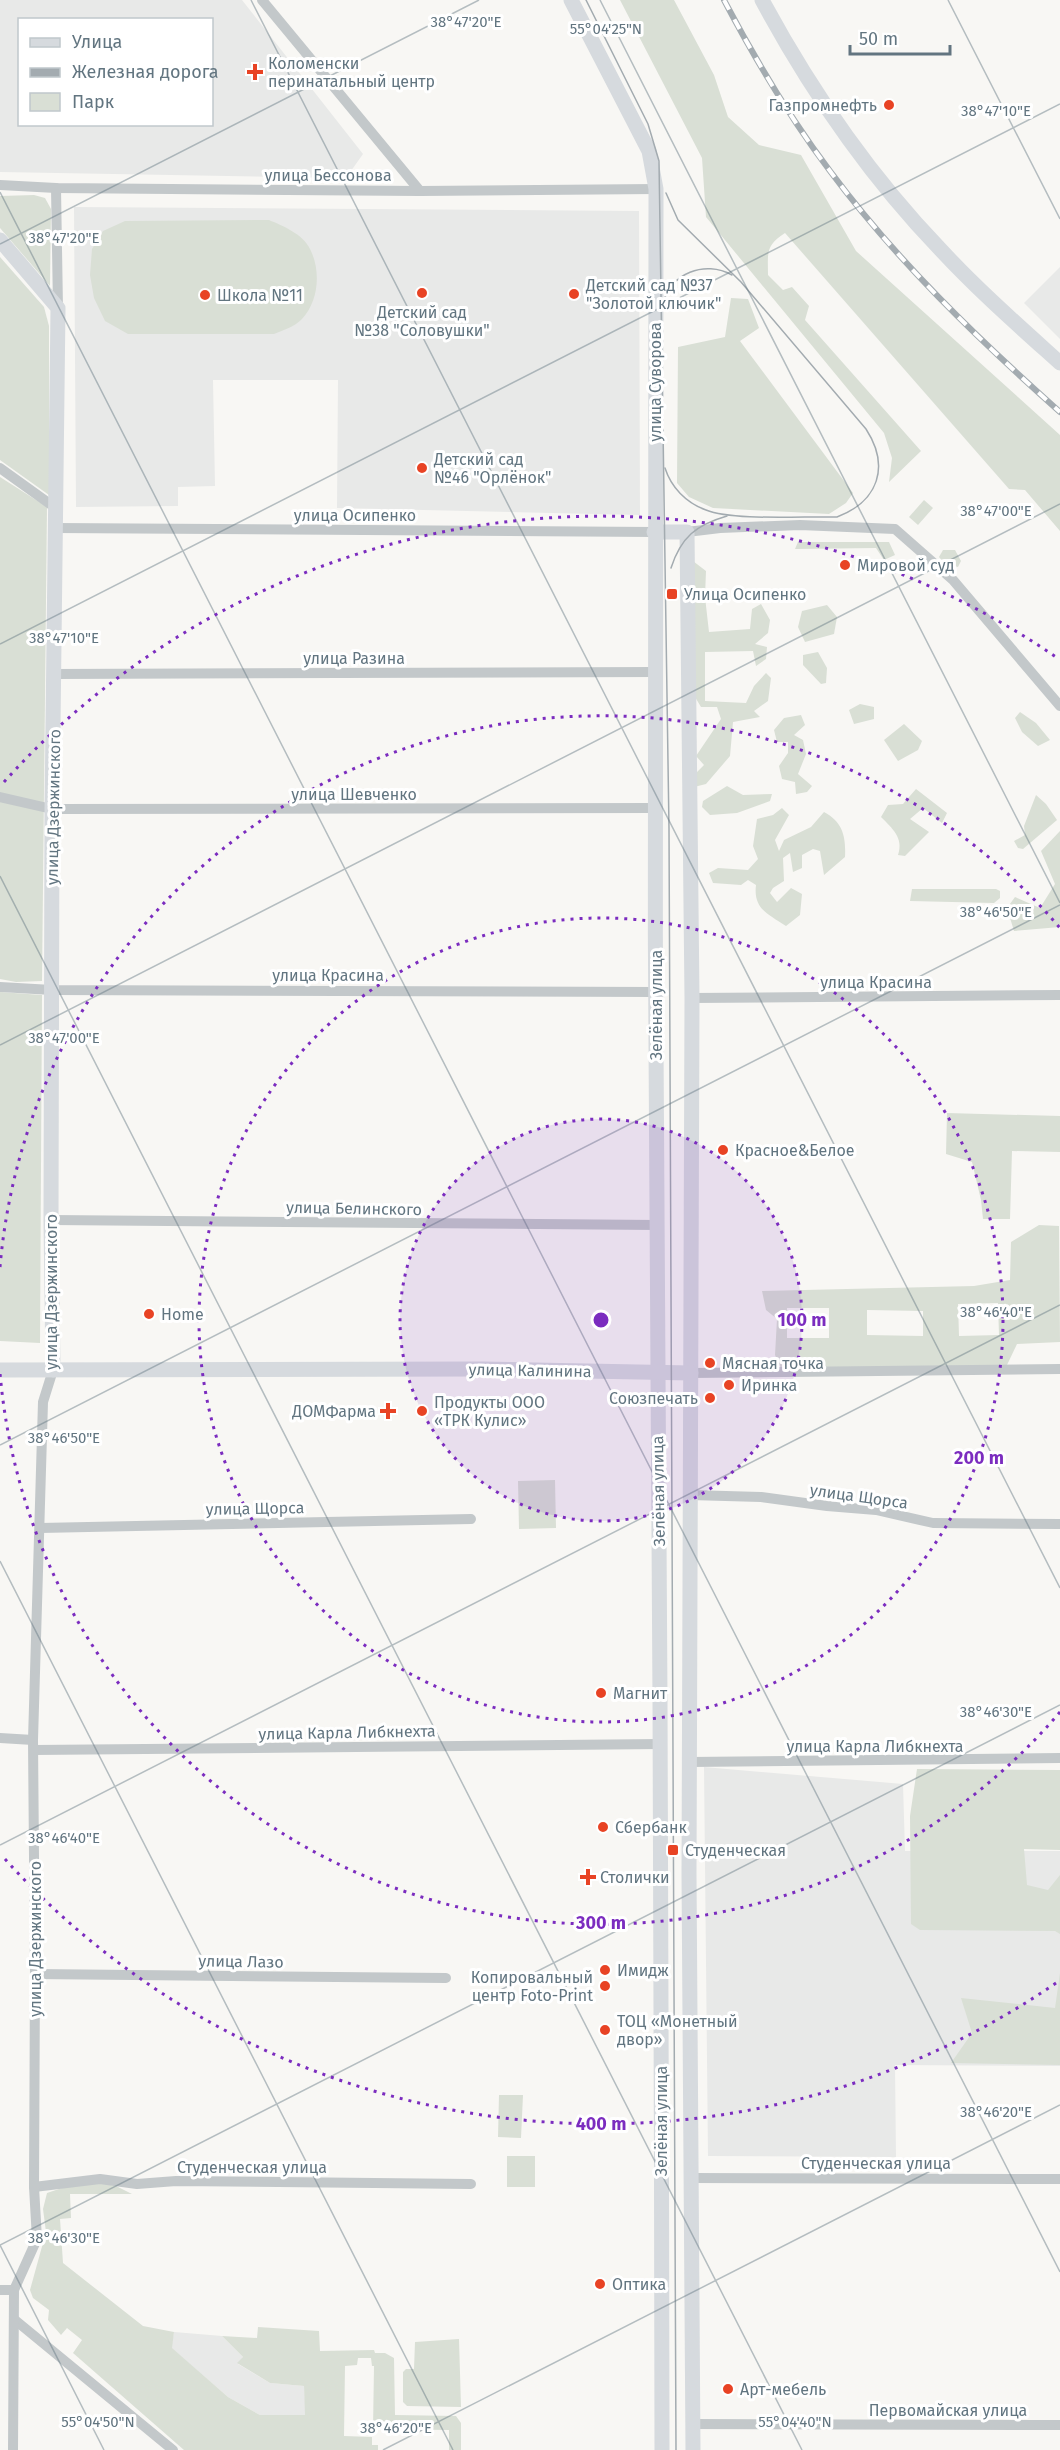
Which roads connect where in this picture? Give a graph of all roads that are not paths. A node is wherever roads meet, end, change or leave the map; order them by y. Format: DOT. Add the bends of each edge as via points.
graph roads {
  1 [pos="262,0"];
  2 [pos="571,0"];
  3 [pos="762,0"];
  4 [pos="0,185"];
  5 [pos="56,188"];
  6 [pos="656,189"];
  7 [pos="420,191"];
  8 [pos="0,240"];
  9 [pos="58,309"];
  10 [pos="1060,363"];
  11 [pos="0,468"];
  12 [pos="57,509"];
  13 [pos="55,528"];
  14 [pos="654,532"];
  15 [pos="687,532"];
  16 [pos="655,672"];
  17 [pos="54,674"];
  18 [pos="1060,706"];
  19 [pos="0,797"];
  20 [pos="656,808"];
  21 [pos="52,809"];
  22 [pos="0,987"];
  23 [pos="52,990"];
  24 [pos="656,992"];
  25 [pos="1060,995"];
  26 [pos="692,998"];
  27 [pos="51,1220"];
  28 [pos="657,1225"];
  29 [pos="1060,1369"];
  30 [pos="0,1370"];
  31 [pos="53,1370"];
  32 [pos="656,1372"];
  33 [pos="691,1373"];
  34 [pos="690,1495"];
  35 [pos="471,1519"];
  36 [pos="1060,1524"];
  37 [pos="40,1528"];
  38 [pos="0,1738"];
  39 [pos="661,1744"];
  40 [pos="34,1745"];
  41 [pos="1060,1758"];
  42 [pos="690,1762"];
  43 [pos="35,1974"];
  44 [pos="446,1978"];
  45 [pos="692,2178"];
  46 [pos="1060,2179"];
  47 [pos="471,2184"];
  48 [pos="34,2187"];
  49 [pos="0,2290"];
  50 [pos="14,2290"];
  51 [pos="15,2320"];
  52 [pos="693,2424"];
  53 [pos="1060,2425"];
  54 [pos="13,2450"];
  55 [pos="173,2450"];
  56 [pos="662,2450"];
  57 [pos="693,2450"];
  1 -- 7 [label="street"];
  2 -- 6 [label="street, улица Суворова" via="649,151"];
  3 -- 10 [label="street" via="831,112 910,216 995,305"];
  4 -- 5 [label="street, улица Бессонова"];
  5 -- 7 [label="street, улица Бессонова"];
  5 -- 9 [label="street, улица Дзержинского"];
  6 -- 7 [label="street, улица Бессонова"];
  6 -- 14 [label="street, улица Суворова"];
  8 -- 9 [label="street"];
  9 -- 12 [label="street, улица Дзержинского"];
  11 -- 12 [label="street"];
  12 -- 13 [label="street, улица Дзержинского"];
  13 -- 14 [label="street, улица Осипенко"];
  13 -- 17 [label="street, улица Дзержинского"];
  14 -- 15 [label="street"];
  14 -- 16 [label="street, Зелёная улица"];
  15 -- 18 [label="street" via="800,525 895,529 952,580"];
  15 -- 26 [label="street, Зелёная улица"];
  16 -- 17 [label="street, улица Разина"];
  16 -- 20 [label="street, Зелёная улица"];
  17 -- 21 [label="street, улица Дзержинского"];
  19 -- 21 [label="street, улица Шевченко"];
  20 -- 21 [label="street, улица Шевченко"];
  20 -- 24 [label="street, Зелёная улица"];
  21 -- 23 [label="street, улица Дзержинского"];
  22 -- 23 [label="street, улица Красина"];
  23 -- 24 [label="street, улица Красина"];
  23 -- 27 [label="street, улица Дзержинского"];
  24 -- 28 [label="street, Зелёная улица"];
  25 -- 26 [label="street, улица Красина"];
  26 -- 33 [label="street, Зелёная улица"];
  27 -- 28 [label="street, улица Белинского"];
  27 -- 31 [label="street, улица Дзержинского"];
  28 -- 32 [label="street, Зелёная улица"];
  29 -- 33 [label="street, улица Калинина"];
  30 -- 31 [label="street, улица Калинина"];
  31 -- 32 [label="street, улица Калинина"];
  31 -- 37 [label="street, улица Дзержинского" via="43,1402"];
  32 -- 33 [label="street, улица Калинина"];
  32 -- 39 [label="street, Зелёная улица"];
  33 -- 34 [label="street, Зелёная улица"];
  34 -- 36 [label="street, улица Щорса" via="761,1497 876,1510 933,1523"];
  34 -- 42 [label="street, Зелёная улица"];
  35 -- 37 [label="street, улица Щорса"];
  37 -- 40 [label="street, улица Дзержинского"];
  38 -- 40 [label="street, улица Карла Либкнехта"];
  39 -- 40 [label="street, улица Карла Либкнехта"];
  39 -- 56 [label="street, Зелёная улица"];
  40 -- 43 [label="street, улица Дзержинского"];
  41 -- 42 [label="street, улица Карла Либкнехта"];
  42 -- 45 [label="street, Зелёная улица"];
  43 -- 44 [label="street, улица Лазо"];
  43 -- 48 [label="street, улица Дзержинского"];
  45 -- 46 [label="street, Студенческая улица"];
  45 -- 52 [label="street, Зелёная улица"];
  47 -- 48 [label="street, Студенческая улица" via="137,2184 100,2179"];
  48 -- 50 [label="street, улица Дзержинского" via="37,2239"];
  49 -- 50 [label="street"];
  50 -- 51 [label="street, улица Дзержинского"];
  51 -- 54 [label="street, улица Дзержинского"];
  51 -- 55 [label="street"];
  52 -- 53 [label="street, Первомайская улица"];
  52 -- 57 [label="street, Зелёная улица"];
}
